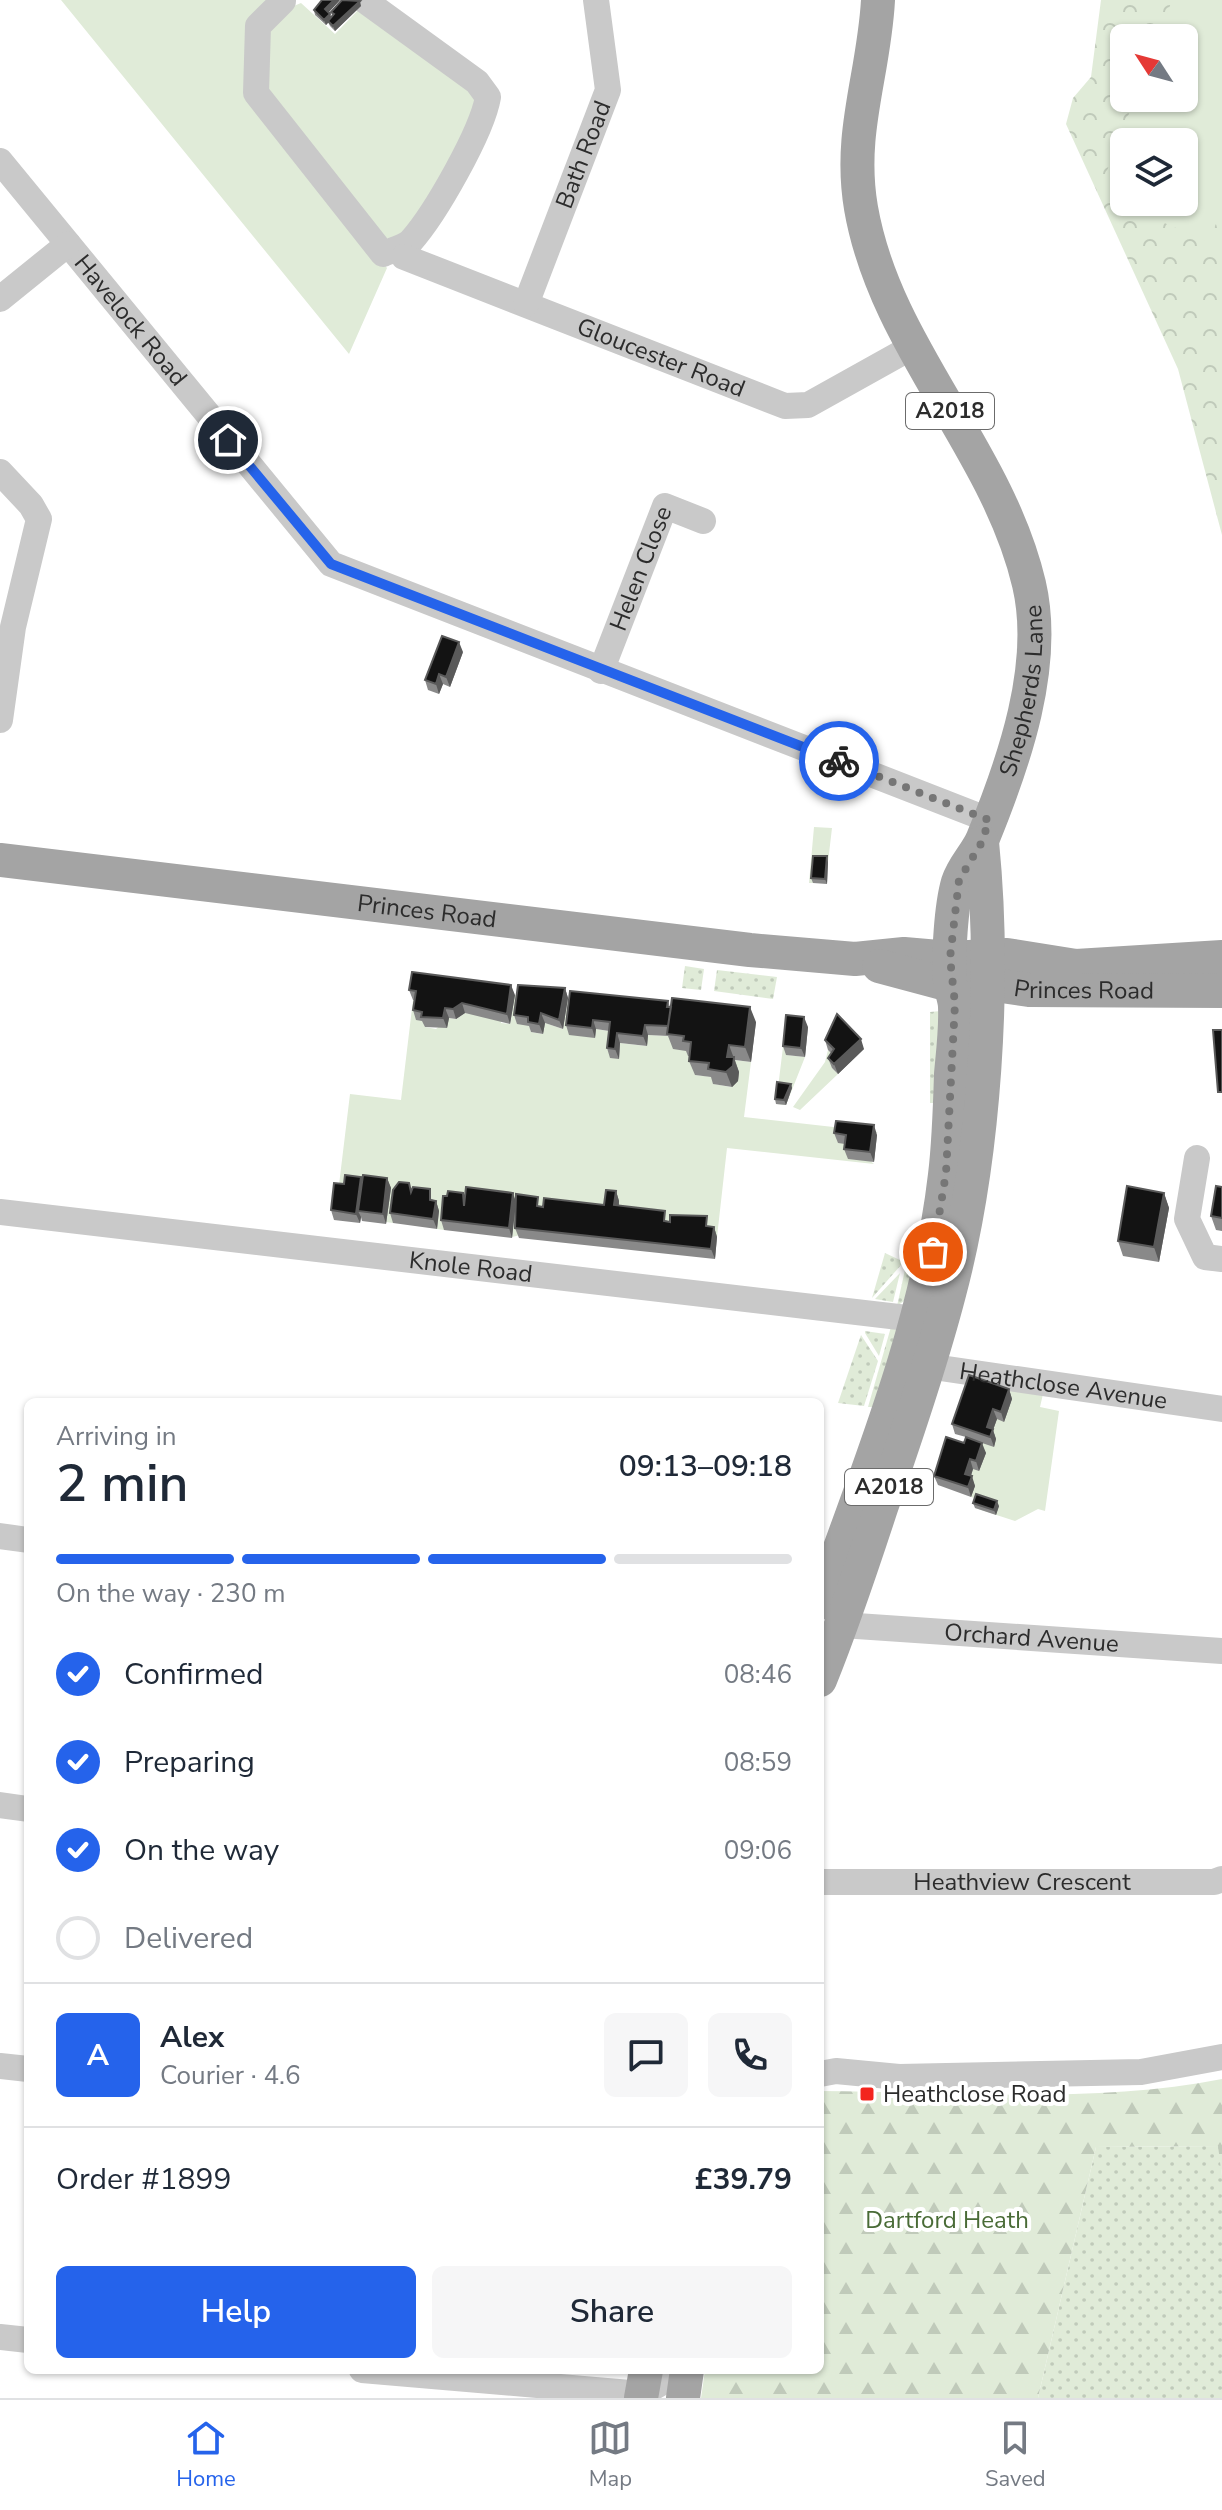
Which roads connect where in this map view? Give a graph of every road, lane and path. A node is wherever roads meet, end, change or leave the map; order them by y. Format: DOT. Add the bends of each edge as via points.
graph roads {
  1 [pos="286,0"];
  2 [pos="364,0"];
  3 [pos="596,0"];
  4 [pos="878,0"];
  5 [pos="0,161"];
  6 [pos="68,244"];
  7 [pos="404,257"];
  8 [pos="0,299"];
  9 [pos="526,304"];
  10 [pos="912,347"];
  11 [pos="0,472"];
  12 [pos="703,521"];
  13 [pos="601,671"];
  14 [pos="0,720"];
  15 [pos="986,831"];
  16 [pos="0,860"];
  17 [pos="1222,957"];
  18 [pos="986,969"];
  19 [pos="950,971"];
  20 [pos="1222,991"];
  21 [pos="1197,1158"];
  22 [pos="0,1212"];
  23 [pos="1222,1259"];
  24 [pos="928,1320"];
  25 [pos="917,1365"];
  26 [pos="1222,1409"];
  27 [pos="0,1536"];
  28 [pos="24,1539"];
  29 [pos="831,1614"];
  30 [pos="1222,1651"];
  31 [pos="824,1656"];
  32 [pos="0,1805"];
  33 [pos="24,1808"];
  34 [pos="1222,1879"];
  35 [pos="824,1882"];
  36 [pos="1222,2057"];
  37 [pos="0,2066"];
  38 [pos="24,2069"];
  39 [pos="825,2069"];
  40 [pos="0,2337"];
  41 [pos="24,2340"];
  42 [pos="428,2374"];
  43 [pos="668,2374"];
  44 [pos="686,2374"];
  45 [pos="643,2387"];
  46 [pos="683,2398"];
  1 -- 2 [label="street" via="258,26 256,93 383,254 410,243 461,163 488,97 477,82"];
  3 -- 9 [label="street, Bath Road" via="608,90"];
  4 -- 10 [label="main road, Shepherds Lane / A2018" via="856,169 862,213"];
  5 -- 6 [label="street, Havelock Road"];
  6 -- 8 [label="street"];
  6 -- 13 [label="street, Havelock Road" via="331,564"];
  7 -- 9 [label="street, Gloucester Road"];
  9 -- 10 [label="street, Gloucester Road" via="785,406 808,405"];
  10 -- 15 [label="main road, Shepherds Lane / A2018" via="1002,502 1030,586 1033,641 1028,692"];
  11 -- 14 [label="street" via="39,519 13,627"];
  12 -- 13 [label="street, Helen Close" via="665,506"];
  13 -- 15 [label="street, Havelock Road"];
  15 -- 18 [label="main road, Shepherds Lane / A2018"];
  15 -- 19 [label="main road, Shepherds Lane / A2018" via="959,880"];
  16 -- 19 [label="main road, Princes Road" via="750,950 855,959 904,954"];
  17 -- 18 [label="main road, Princes Road"];
  18 -- 19 [label="main road, Princes Road"];
  18 -- 20 [label="main road, Princes Road" via="1029,990"];
  18 -- 24 [label="main road, Shepherds Lane / A2018" via="969,1186"];
  19 -- 24 [label="main road, Shepherds Lane / A2018" via="955,1004 946,1173"];
  21 -- 23 [label="street" via="1187,1219 1205,1257"];
  22 -- 24 [label="street, Knole Road"];
  24 -- 25 [label="main road, Shepherds Lane / A2018"];
  25 -- 26 [label="street, Heathclose Avenue"];
  25 -- 29 [label="main road, Shepherds Lane / A2018"];
  27 -- 28 [label="street"];
  29 -- 30 [label="street, Orchard Avenue"];
  29 -- 31 [label="main road, Shepherds Lane / A2018"];
  32 -- 33 [label="street"];
  34 -- 35 [label="street, Heathview Crescent"];
  36 -- 39 [label="street" via="1141,2072 899,2077"];
  37 -- 38 [label="street"];
  40 -- 41 [label="street"];
  42 -- 45 [label="street"];
  43 -- 45 [label="street" via="666,2380"];
  44 -- 46 [label="main road"];
}
